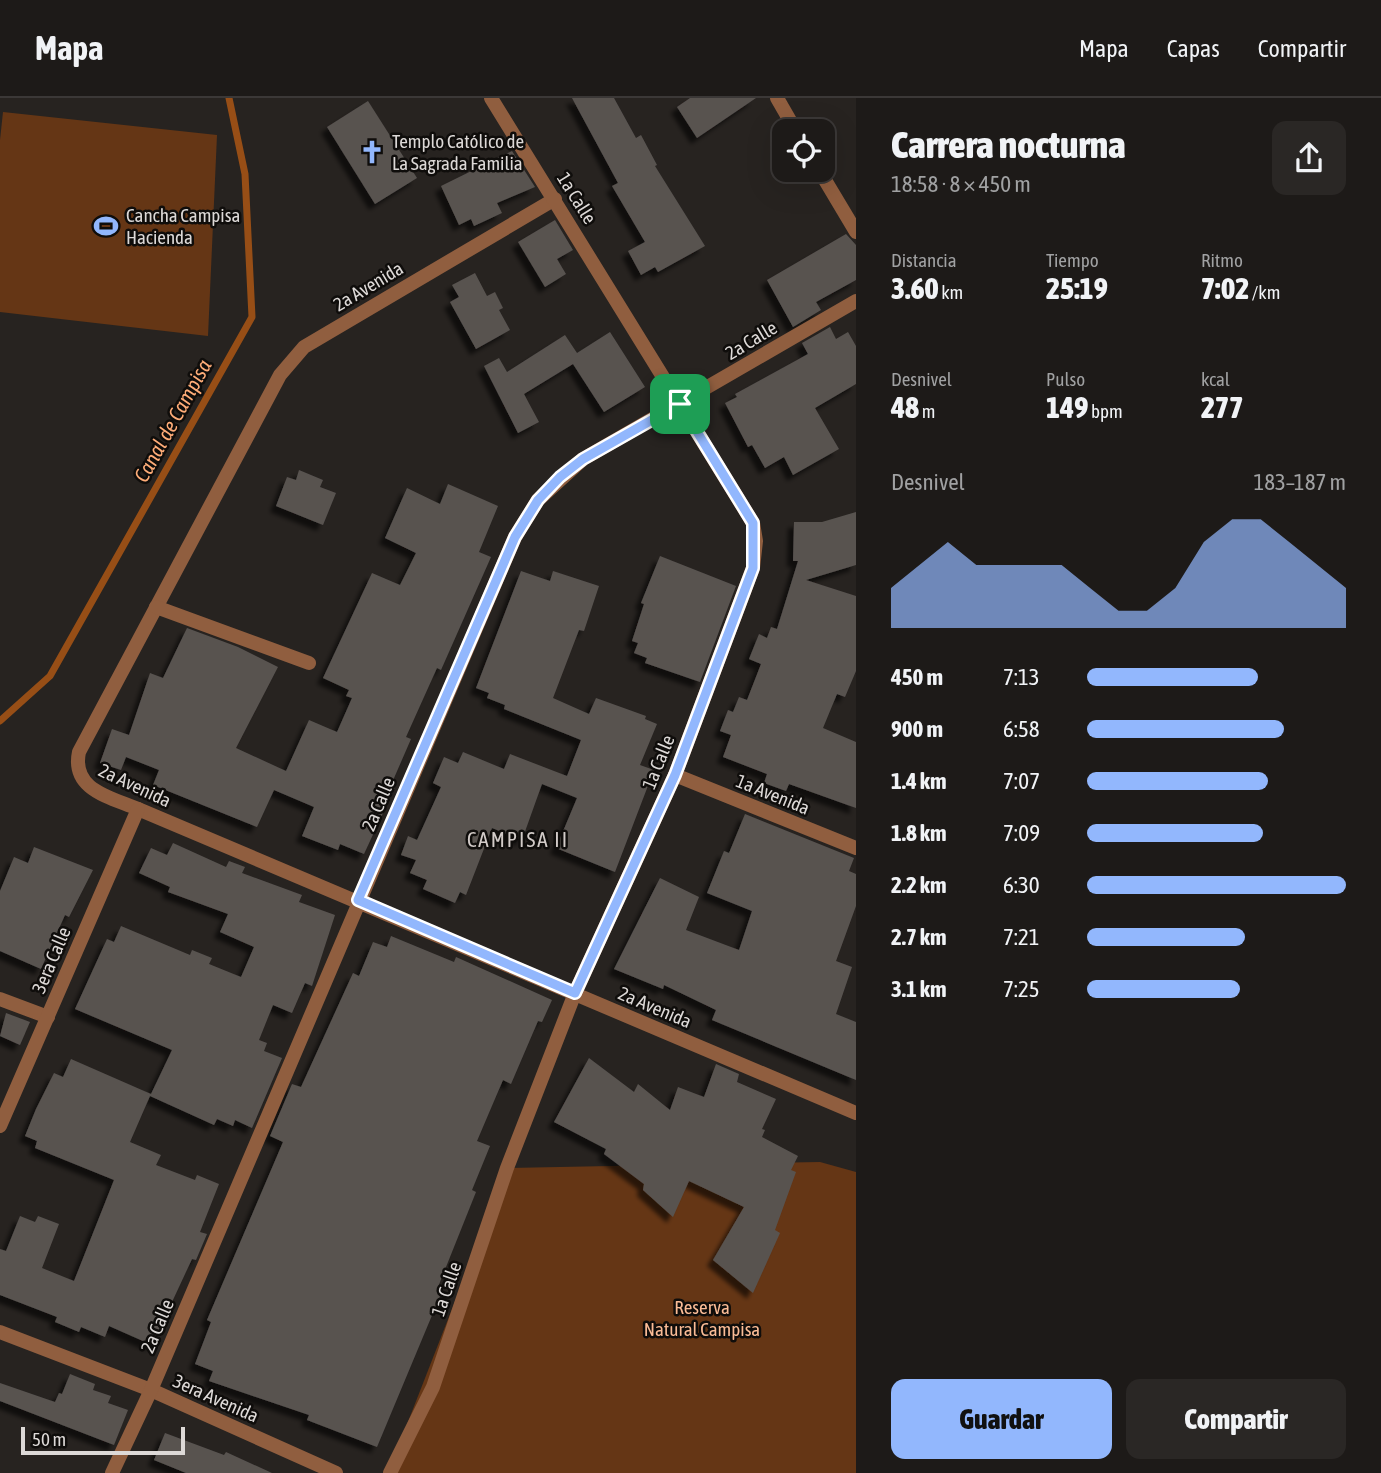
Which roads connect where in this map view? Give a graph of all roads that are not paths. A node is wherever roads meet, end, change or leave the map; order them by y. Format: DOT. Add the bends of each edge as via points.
graph roads {
  1 [pos="491,98"];
  2 [pos="777,98"];
  3 [pos="789,119"];
  4 [pos="826,182"];
  5 [pos="555,199"];
  6 [pos="856,232"];
  7 [pos="856,300"];
  8 [pos="680,404"];
  9 [pos="156,607"];
  10 [pos="309,663"];
  11 [pos="675,775"];
  12 [pos="138,810"];
  13 [pos="856,848"];
  14 [pos="358,900"];
  15 [pos="575,993"];
  16 [pos="0,999"];
  17 [pos="48,1017"];
  18 [pos="856,1114"];
  19 [pos="0,1126"];
  20 [pos="0,1332"];
  21 [pos="151,1390"];
  22 [pos="111,1473"];
  23 [pos="336,1473"];
  24 [pos="390,1473"];
  1 -- 5 [label="street, 1a Calle"];
  2 -- 3 [label="street"];
  4 -- 6 [label="street"];
  5 -- 8 [label="street, 1a Calle"];
  5 -- 9 [label="street, 2a Avenida" via="304,347 280,375"];
  7 -- 8 [label="street, 2a Calle"];
  8 -- 11 [label="street, 1a Calle" via="753,523 755,541 753,568"];
  8 -- 14 [label="street, 2a Calle" via="583,459 538,500 515,537"];
  9 -- 10 [label="street"];
  9 -- 12 [label="street, 2a Avenida" via="79,752 77,765 80,779 92,790"];
  11 -- 13 [label="street, 1a Avenida"];
  11 -- 15 [label="street, 1a Calle"];
  12 -- 14 [label="street, 2a Avenida"];
  12 -- 17 [label="street, 3era Calle"];
  14 -- 15 [label="street, 2a Avenida"];
  14 -- 21 [label="street, 2a Calle"];
  15 -- 18 [label="street, 2a Avenida"];
  15 -- 24 [label="street, 1a Calle" via="507,1168 433,1387"];
  16 -- 17 [label="street"];
  17 -- 19 [label="street, 3era Calle"];
  20 -- 21 [label="street, 3era Avenida"];
  21 -- 22 [label="street, 2a Calle"];
  21 -- 23 [label="street, 3era Avenida"];
}
